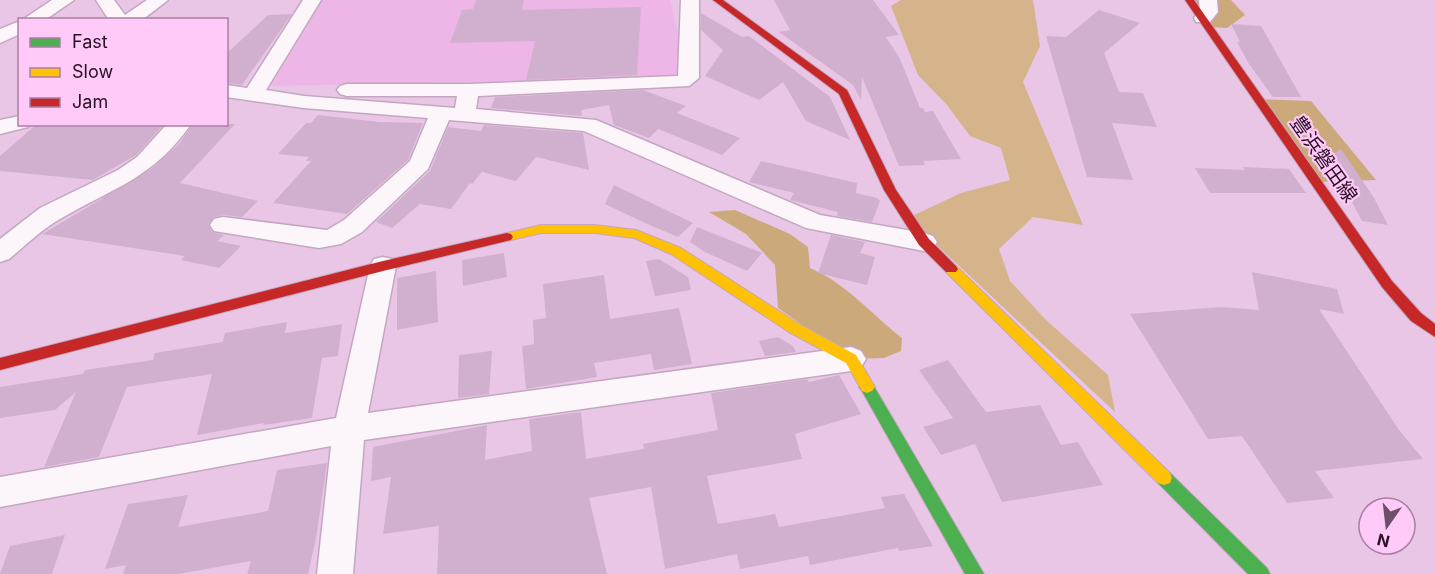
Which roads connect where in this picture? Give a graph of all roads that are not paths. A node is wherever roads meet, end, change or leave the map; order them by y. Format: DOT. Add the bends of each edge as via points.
graph roads {
  1 [pos="65,0"];
  2 [pos="105,0"];
  3 [pos="159,0"];
  4 [pos="307,0"];
  5 [pos="690,0"];
  6 [pos="717,0"];
  7 [pos="1189,0"];
  8 [pos="1205,9"];
  9 [pos="34,18"];
  10 [pos="118,18"];
  11 [pos="132,18"];
  12 [pos="18,27"];
  13 [pos="0,37"];
  14 [pos="228,90"];
  15 [pos="228,90"];
  16 [pos="469,90"];
  17 [pos="255,91"];
  18 [pos="452,115"];
  19 [pos="18,122"];
  20 [pos="178,126"];
  21 [pos="0,127"];
  22 [pos="223,225"];
  23 [pos="924,242"];
  24 [pos="0,253"];
  25 [pos="383,266"];
  26 [pos="1435,332"];
  27 [pos="850,359"];
  28 [pos="0,364"];
  29 [pos="349,429"];
  30 [pos="0,492"];
  31 [pos="335,574"];
  32 [pos="975,574"];
  33 [pos="1261,574"];
  1 -- 9 [label="street"];
  2 -- 10 [label="street"];
  3 -- 11 [label="street"];
  4 -- 17 [label="street"];
  5 -- 16 [label="street" via="689,78 682,82"];
  6 -- 23 [label="street" via="843,92 890,190"];
  7 -- 8 [label="street, 豊浜磐田線"];
  8 -- 26 [label="street, 豊浜磐田線" via="1387,284"];
  12 -- 13 [label="street"];
  14 -- 17 [label="street"];
  15 -- 18 [label="street" via="304,102"];
  16 -- 17 [label="street"];
  16 -- 18 [label="street"];
  18 -- 22 [label="street" via="420,164 353,226 332,238"];
  18 -- 23 [label="street" via="588,125 815,222"];
  19 -- 21 [label="street"];
  20 -- 24 [label="street" via="145,162 49,214"];
  23 -- 33 [label="street"];
  25 -- 27 [label="street" via="542,229 636,234 676,250 794,328"];
  25 -- 28 [label="street"];
  25 -- 29 [label="street"];
  27 -- 29 [label="street"];
  27 -- 32 [label="street"];
  29 -- 30 [label="street"];
  29 -- 31 [label="street"];
}
